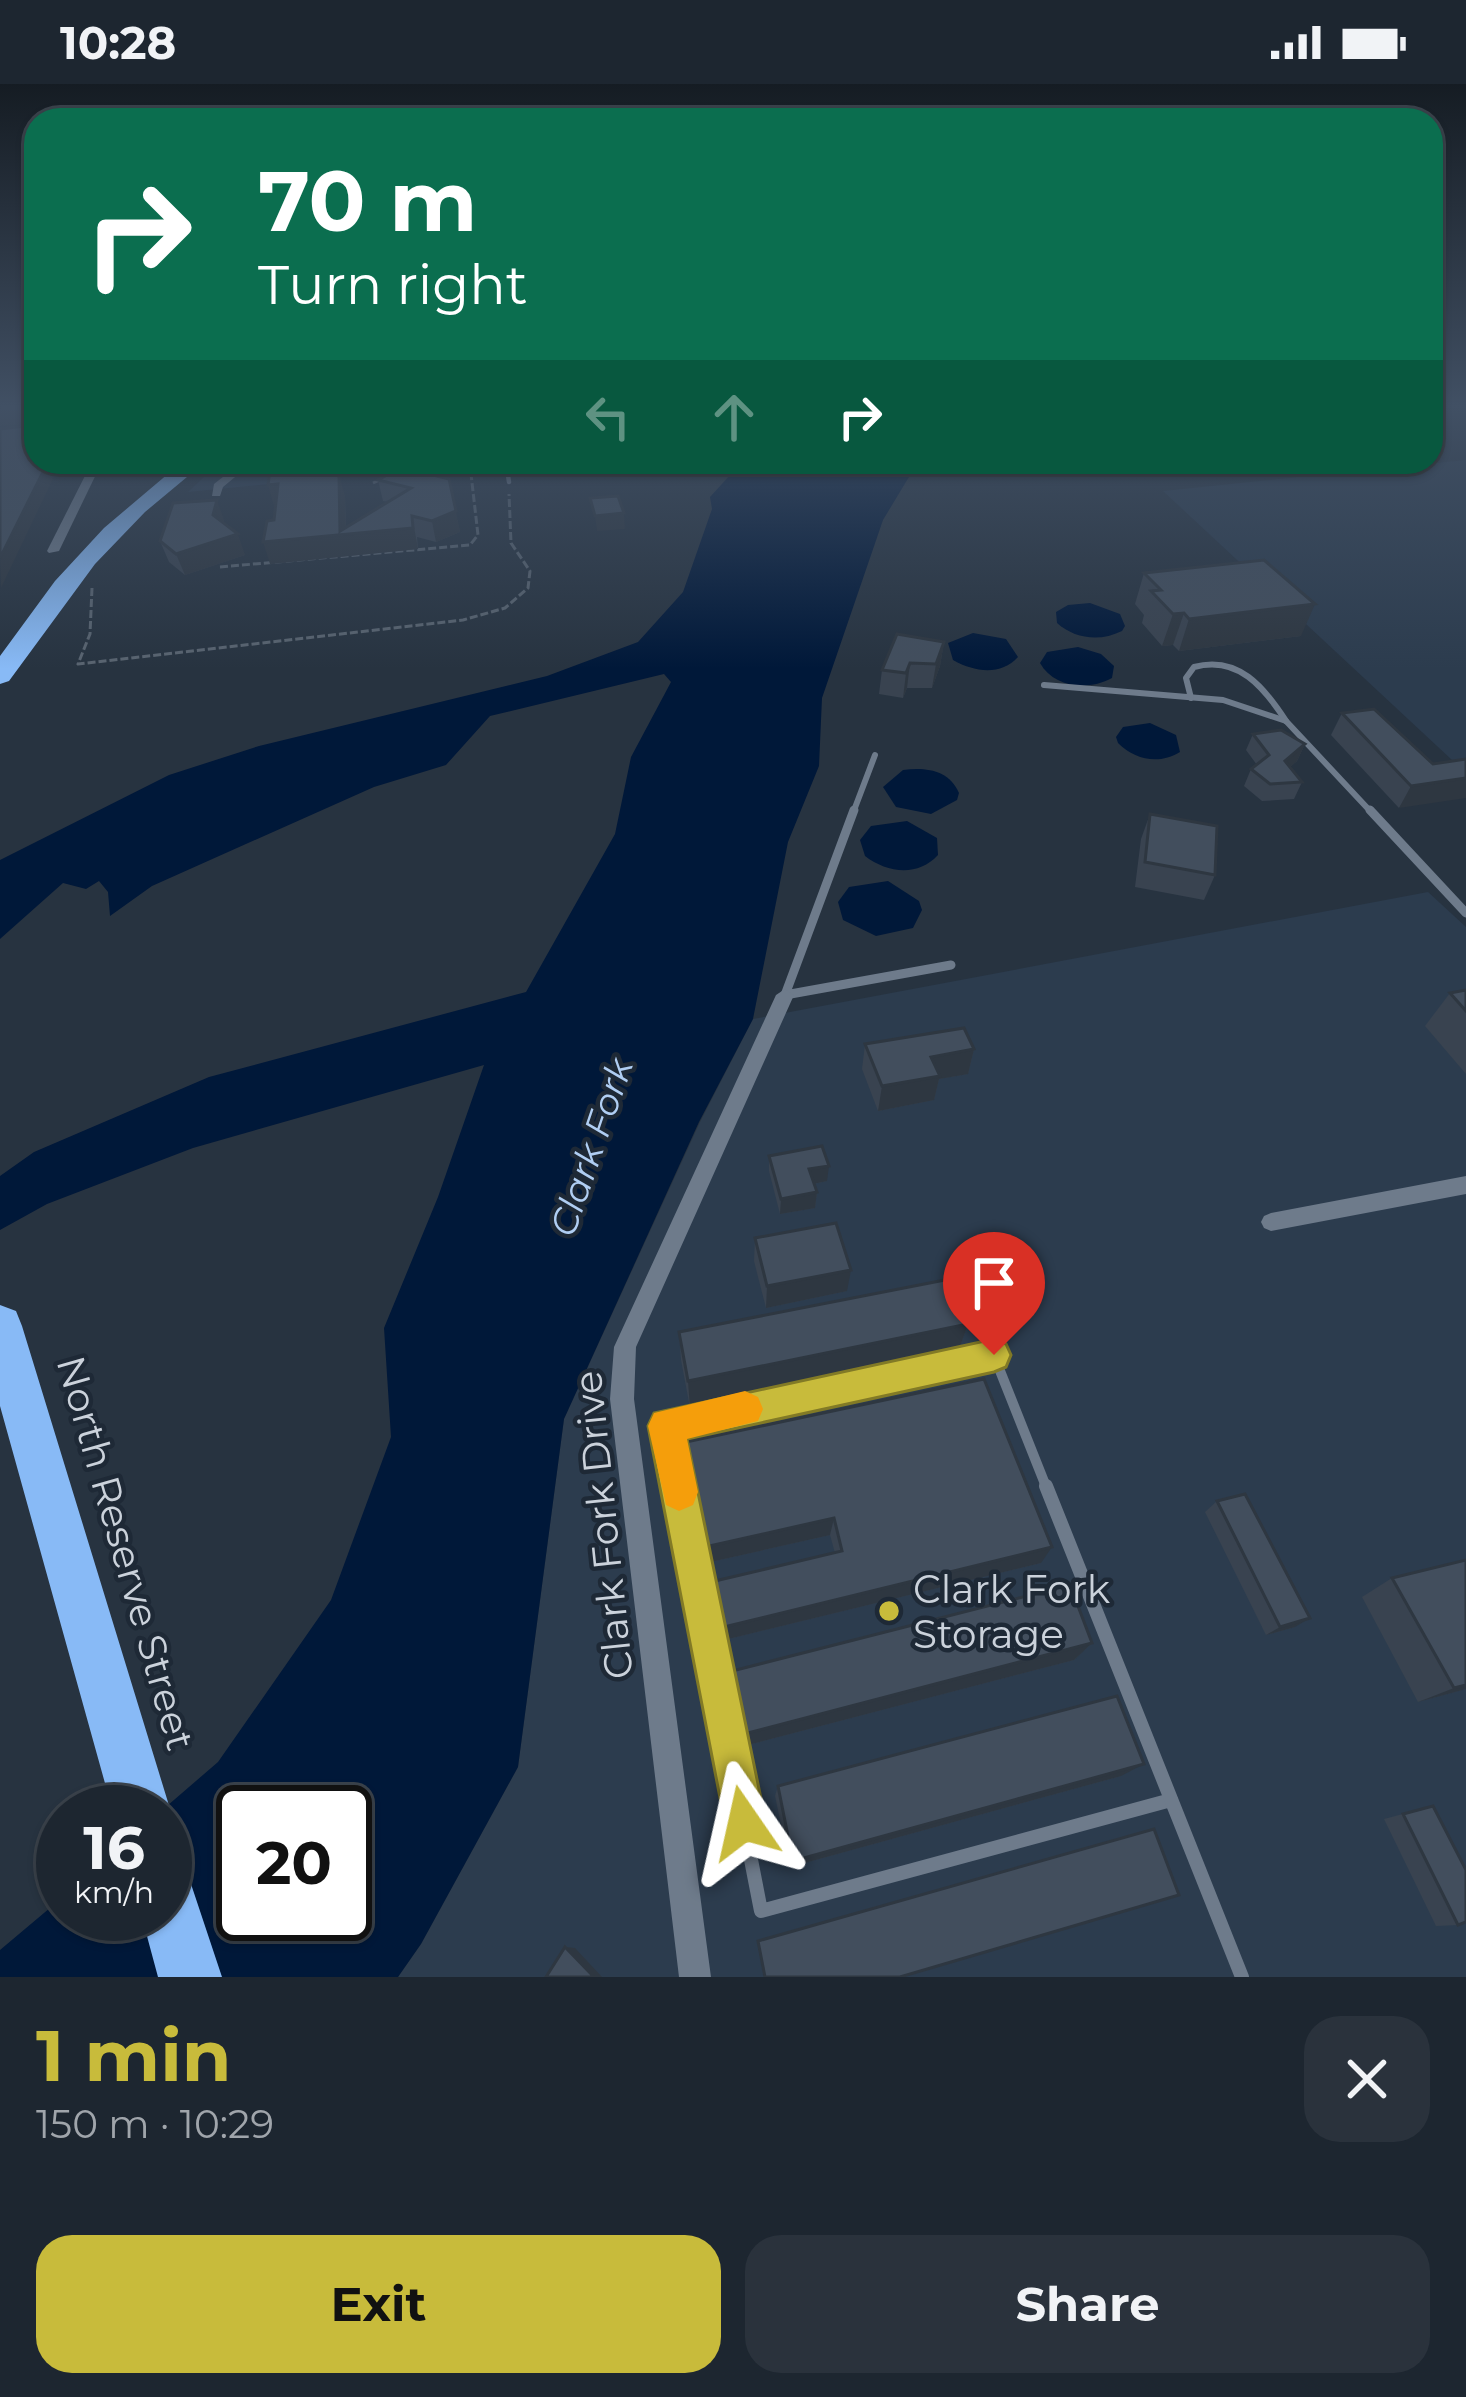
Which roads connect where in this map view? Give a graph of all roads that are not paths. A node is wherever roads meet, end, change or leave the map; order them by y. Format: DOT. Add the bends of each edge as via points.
graph roads {
  1 [pos="82,492"];
  2 [pos="156,492"];
  3 [pos="53,550"];
  4 [pos="0,676"];
  5 [pos="1043,685"];
  6 [pos="1191,698"];
  7 [pos="1286,721"];
  8 [pos="875,754"];
  9 [pos="1466,913"];
  10 [pos="951,965"];
  11 [pos="785,995"];
  12 [pos="1466,1185"];
  13 [pos="1271,1222"];
  14 [pos="981,1323"];
  15 [pos="0,1326"];
  16 [pos="994,1355"];
  17 [pos="134,1785"];
  18 [pos="1171,1800"];
  19 [pos="180,1941"];
  20 [pos="190,1977"];
  21 [pos="695,1977"];
  22 [pos="1242,1977"];
  1 -- 3 [label="street"];
  2 -- 4 [label="highway" via="63,584"];
  5 -- 6 [label="lane"];
  6 -- 7 [label="lane"];
  6 -- 7 [label="lane" via="1186,678 1212,662 1266,689"];
  7 -- 9 [label="lane"];
  8 -- 11 [label="lane, Clark Fork Drive"];
  10 -- 11 [label="lane"];
  11 -- 21 [label="street, Clark Fork Drive" via="625,1347 622,1399"];
  12 -- 13 [label="street"];
  14 -- 16 [label="lane"];
  15 -- 17 [label="highway, North Reserve Street"];
  16 -- 18 [label="lane"];
  16 -- 18 [label="lane" via="666,1426 761,1911"];
  18 -- 22 [label="lane"];
  19 -- 20 [label="highway"];
}
